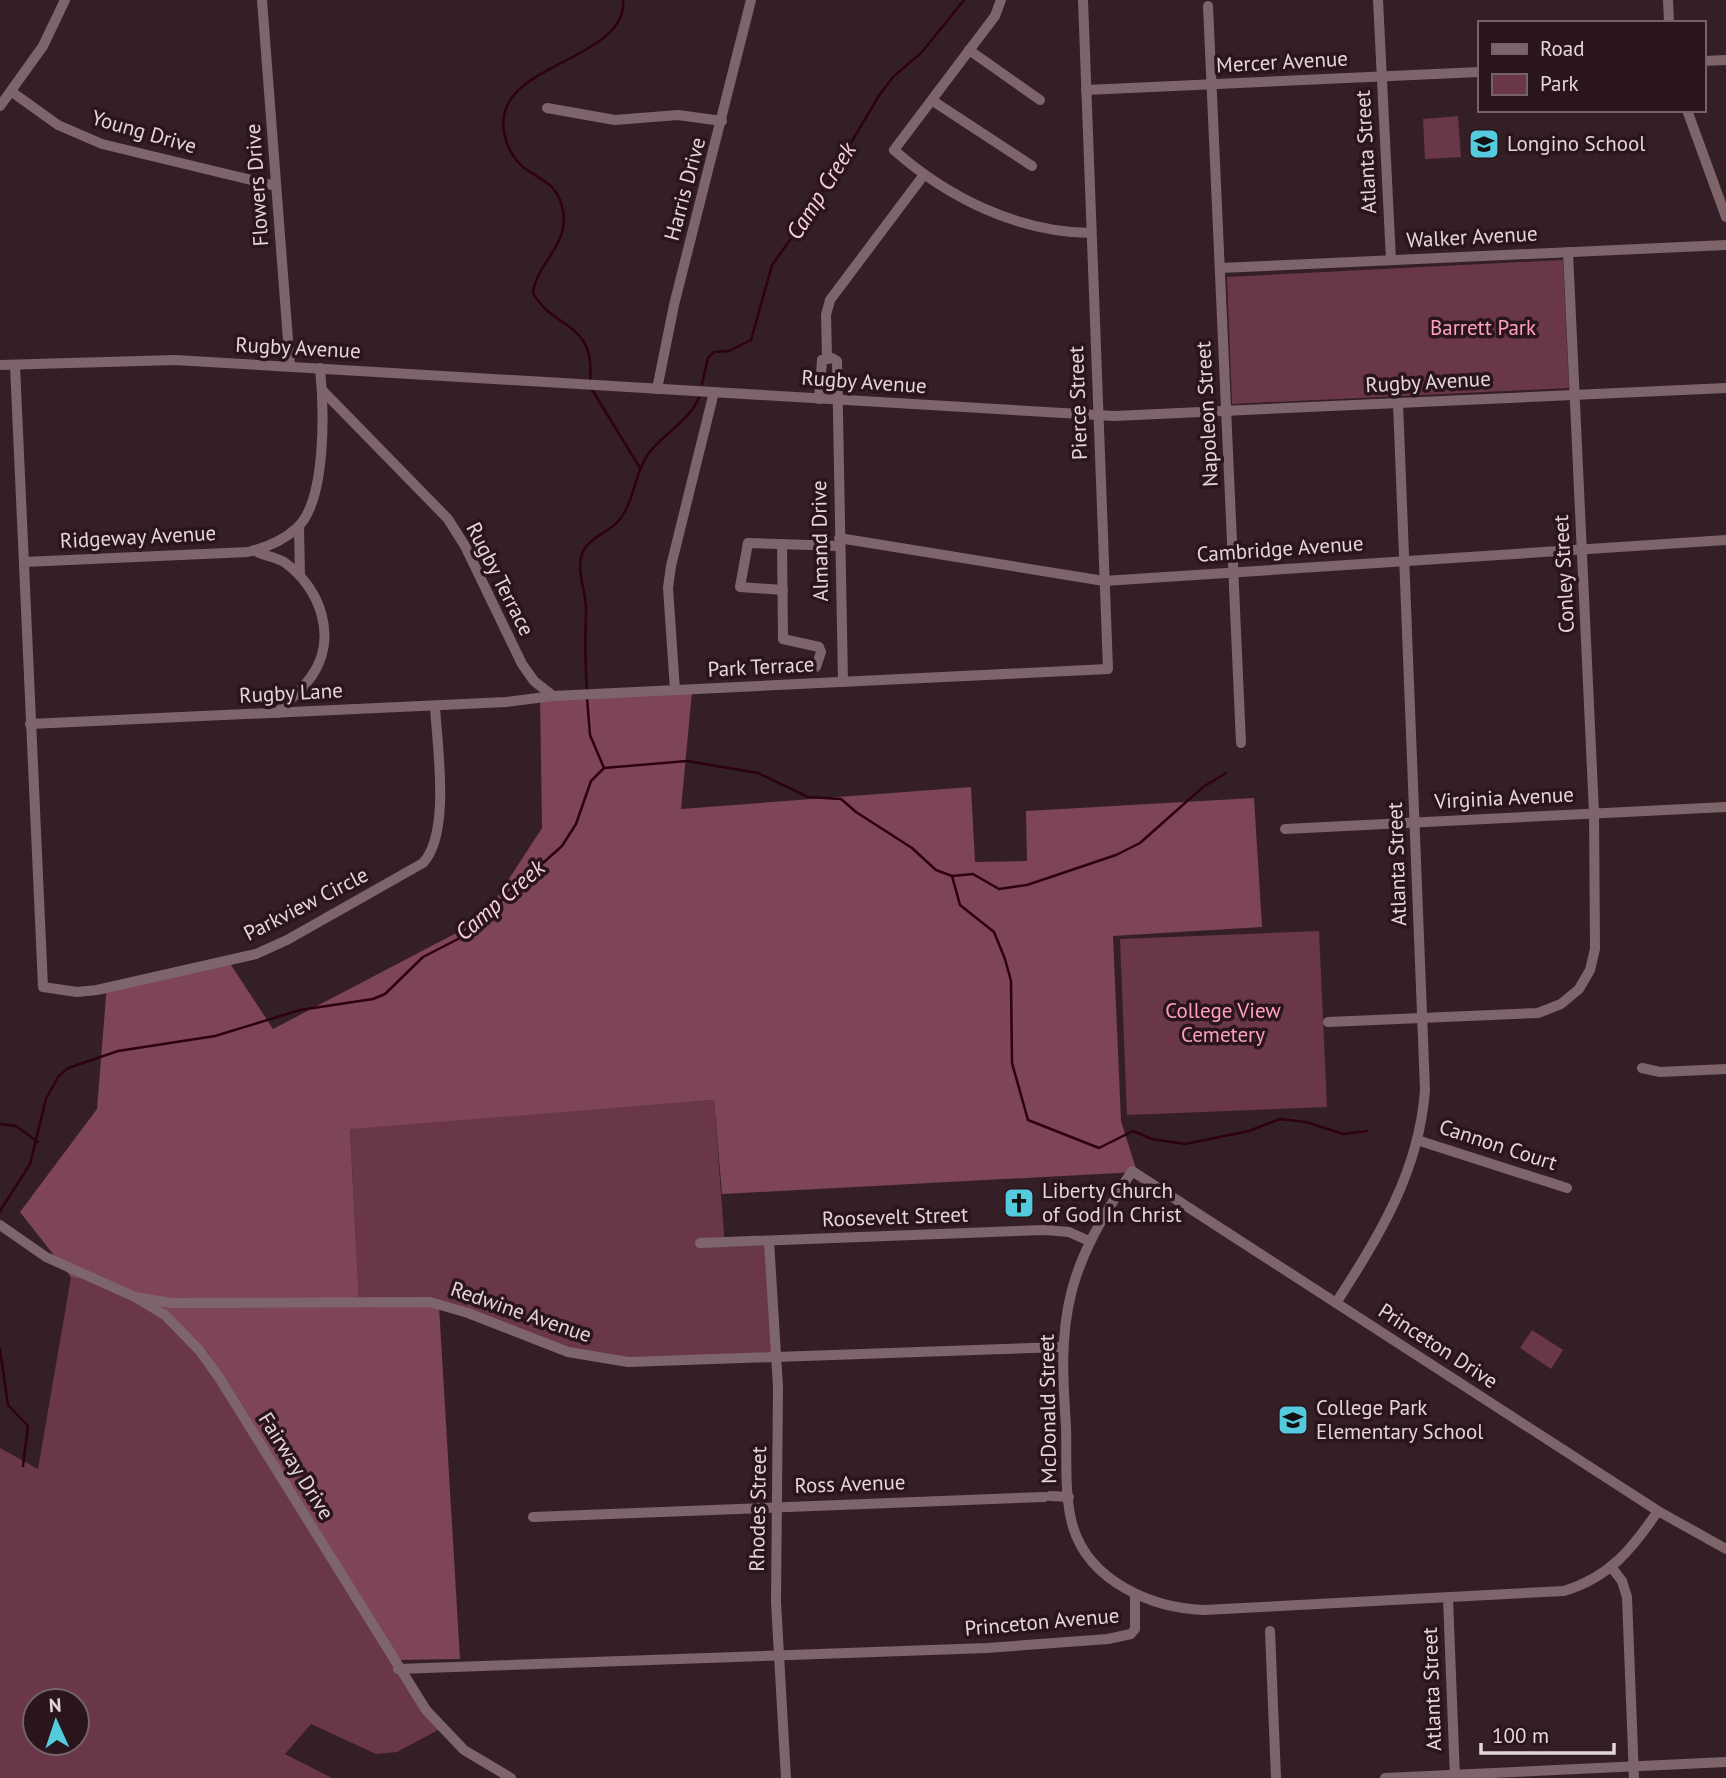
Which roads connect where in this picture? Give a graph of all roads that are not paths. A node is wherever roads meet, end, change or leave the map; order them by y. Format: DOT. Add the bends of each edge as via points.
graph roads {
  1 [pos="65,0"];
  2 [pos="262,0"];
  3 [pos="751,0"];
  4 [pos="1001,0"];
  5 [pos="1083,0"];
  6 [pos="1378,0"];
  7 [pos="1668,0"];
  8 [pos="1208,6"];
  9 [pos="1669,21"];
  10 [pos="969,50"];
  11 [pos="1726,60"];
  12 [pos="1705,61"];
  13 [pos="1478,72"];
  14 [pos="1382,76"];
  15 [pos="1211,84"];
  16 [pos="1086,90"];
  17 [pos="12,92"];
  18 [pos="1040,100"];
  19 [pos="933,101"];
  20 [pos="0,106"];
  21 [pos="547,108"];
  22 [pos="1688,112"];
  23 [pos="722,121"];
  24 [pos="1032,166"];
  25 [pos="923,176"];
  26 [pos="276,186"];
  27 [pos="1726,217"];
  28 [pos="1091,233"];
  29 [pos="1726,245"];
  30 [pos="1568,252"];
  31 [pos="1391,260"];
  32 [pos="1220,268"];
  33 [pos="827,357"];
  34 [pos="0,365"];
  35 [pos="15,365"];
  36 [pos="290,366"];
  37 [pos="320,368"];
  38 [pos="1726,388"];
  39 [pos="657,389"];
  40 [pos="322,390"];
  41 [pos="714,392"];
  42 [pos="1575,395"];
  43 [pos="819,399"];
  44 [pos="836,400"];
  45 [pos="1398,403"];
  46 [pos="1226,411"];
  47 [pos="1098,416"];
  48 [pos="299,526"];
  49 [pos="1726,540"];
  50 [pos="839,542"];
  51 [pos="782,544"];
  52 [pos="1582,549"];
  53 [pos="254,550"];
  54 [pos="1404,561"];
  55 [pos="24,562"];
  56 [pos="1233,571"];
  57 [pos="300,576"];
  58 [pos="1104,581"];
  59 [pos="783,590"];
  60 [pos="816,667"];
  61 [pos="971,676"];
  62 [pos="843,682"];
  63 [pos="675,690"];
  64 [pos="553,696"];
  65 [pos="435,706"];
  66 [pos="277,713"];
  67 [pos="30,724"];
  68 [pos="1241,743"];
  69 [pos="1726,807"];
  70 [pos="1594,813"];
  71 [pos="1414,822"];
  72 [pos="1285,829"];
  73 [pos="1422,1018"];
  74 [pos="1328,1022"];
  75 [pos="1642,1068"];
  76 [pos="1726,1069"];
  77 [pos="1417,1140"];
  78 [pos="1132,1171"];
  79 [pos="1567,1188"];
  80 [pos="0,1225"];
  81 [pos="769,1241"];
  82 [pos="1089,1241"];
  83 [pos="700,1243"];
  84 [pos="135,1297"];
  85 [pos="1336,1303"];
  86 [pos="1063,1347"];
  87 [pos="777,1357"];
  88 [pos="1069,1497"];
  89 [pos="777,1506"];
  90 [pos="1658,1511"];
  91 [pos="533,1517"];
  92 [pos="1726,1549"];
  93 [pos="1612,1568"];
  94 [pos="1135,1594"];
  95 [pos="1448,1598"];
  96 [pos="1270,1631"];
  97 [pos="780,1656"];
  98 [pos="398,1669"];
  99 [pos="1726,1762"];
  100 [pos="1634,1772"];
  101 [pos="1455,1776"];
  102 [pos="511,1778"];
  103 [pos="786,1778"];
  104 [pos="1276,1778"];
  105 [pos="1385,1778"];
  1 -- 17 [label="street" via="43,46"];
  2 -- 26 [label="street, Flowers Drive"];
  3 -- 23 [label="street, Harris Drive"];
  4 -- 10 [label="street" via="995,16"];
  5 -- 16 [label="street, Pierce Street"];
  6 -- 14 [label="street, Atlanta Street"];
  7 -- 9 [label="street"];
  8 -- 15 [label="street, Napoleon Street"];
  10 -- 18 [label="street"];
  10 -- 19 [label="street"];
  11 -- 12 [label="street"];
  13 -- 14 [label="street, Mercer Avenue"];
  14 -- 15 [label="street, Mercer Avenue"];
  14 -- 31 [label="street, Atlanta Street"];
  15 -- 16 [label="street, Mercer Avenue"];
  15 -- 32 [label="street, Napoleon Street"];
  16 -- 28 [label="street, Pierce Street"];
  17 -- 20 [label="street"];
  17 -- 26 [label="street, Young Drive" via="58,125 102,144"];
  19 -- 24 [label="street"];
  19 -- 25 [label="street" via="894,150"];
  21 -- 23 [label="street" via="615,120 678,115"];
  22 -- 27 [label="street"];
  23 -- 39 [label="street, Harris Drive"];
  25 -- 28 [label="street" via="1009,220 1066,233"];
  25 -- 33 [label="street" via="830,300"];
  26 -- 36 [label="street, Flowers Drive"];
  28 -- 47 [label="street, Pierce Street"];
  29 -- 30 [label="street, Walker Avenue"];
  30 -- 31 [label="street, Walker Avenue"];
  30 -- 42 [label="street, Conley Street"];
  31 -- 32 [label="street, Walker Avenue"];
  32 -- 46 [label="street, Napoleon Street"];
  33 -- 43 [label="street" via="822,360"];
  33 -- 44 [label="street, Almand Drive" via="837,360"];
  34 -- 35 [label="street, Rugby Avenue"];
  35 -- 36 [label="street, Rugby Avenue" via="175,360"];
  35 -- 55 [label="street"];
  36 -- 37 [label="street, Rugby Avenue"];
  37 -- 39 [label="street, Rugby Avenue"];
  37 -- 40 [label="street"];
  38 -- 42 [label="street, Rugby Avenue"];
  39 -- 41 [label="street, Rugby Avenue"];
  40 -- 48 [label="street" via="318,482"];
  40 -- 64 [label="street, Rugby Terrace" via="448,519 522,664"];
  41 -- 43 [label="street, Rugby Avenue"];
  41 -- 63 [label="street" via="668,588"];
  42 -- 45 [label="street, Rugby Avenue"];
  42 -- 52 [label="street, Conley Street"];
  43 -- 44 [label="street, Rugby Avenue"];
  44 -- 47 [label="street, Rugby Avenue"];
  44 -- 50 [label="street, Almand Drive"];
  45 -- 46 [label="street, Rugby Avenue"];
  45 -- 54 [label="street, Atlanta Street"];
  46 -- 47 [label="street, Rugby Avenue"];
  46 -- 56 [label="street, Napoleon Street"];
  47 -- 58 [label="street, Pierce Street"];
  48 -- 53 [label="street"];
  48 -- 57 [label="street"];
  49 -- 52 [label="street, Cambridge Avenue"];
  50 -- 51 [label="street, Cambridge Avenue"];
  50 -- 58 [label="street, Cambridge Avenue"];
  50 -- 62 [label="street, Almand Drive"];
  51 -- 59 [label="street"];
  51 -- 59 [label="street, Cambridge Avenue" via="748,543 740,587"];
  52 -- 54 [label="street, Cambridge Avenue"];
  52 -- 70 [label="street, Conley Street"];
  53 -- 55 [label="street, Ridgeway Avenue"];
  53 -- 57 [label="street" via="282,561"];
  54 -- 56 [label="street, Cambridge Avenue"];
  54 -- 71 [label="street, Atlanta Street"];
  55 -- 67 [label="street"];
  56 -- 58 [label="street, Cambridge Avenue"];
  56 -- 68 [label="street, Napoleon Street"];
  57 -- 66 [label="street" via="323,615 323,649 311,678"];
  58 -- 61 [label="street, Pierce Street" via="1108,669"];
  59 -- 60 [label="street" via="783,639 819,647"];
  61 -- 62 [label="street, Park Terrace"];
  62 -- 63 [label="street, Park Terrace"];
  63 -- 64 [label="street, Park Terrace"];
  64 -- 65 [label="street, Rugby Lane"];
  65 -- 66 [label="street, Rugby Lane"];
  65 -- 67 [label="street, Parkview Circle" via="439,823 434,848 423,863 256,954 77,992 43,987"];
  66 -- 67 [label="street, Rugby Lane"];
  69 -- 70 [label="street, Virginia Avenue"];
  70 -- 71 [label="street, Virginia Avenue"];
  70 -- 73 [label="street, Conley Street" via="1595,949 1579,989 1561,1004 1538,1013"];
  71 -- 72 [label="street, Virginia Avenue"];
  71 -- 73 [label="street, Atlanta Street"];
  73 -- 74 [label="street, Conley Street"];
  73 -- 77 [label="street, Atlanta Street" via="1424,1090"];
  75 -- 76 [label="street" via="1660,1072"];
  77 -- 79 [label="street, Cannon Court"];
  77 -- 85 [label="street, Atlanta Street" via="1385,1225"];
  78 -- 82 [label="street, McDonald Street"];
  78 -- 85 [label="street, Princeton Drive"];
  80 -- 84 [label="street, Fairway Drive" via="46,1257"];
  81 -- 82 [label="street, Roosevelt Street" via="1045,1230 1069,1232"];
  81 -- 83 [label="street, Roosevelt Street"];
  81 -- 87 [label="street, Rhodes Street"];
  82 -- 86 [label="street, McDonald Street" via="1071,1294"];
  84 -- 87 [label="street, Redwine Avenue" via="171,1303 410,1300 449,1307 551,1347 597,1358 651,1362"];
  84 -- 98 [label="street, Fairway Drive" via="171,1321 200,1350"];
  85 -- 90 [label="street, Princeton Drive"];
  86 -- 87 [label="street, Redwine Avenue"];
  86 -- 88 [label="street, McDonald Street"];
  87 -- 89 [label="street, Rhodes Street"];
  88 -- 89 [label="street, Ross Avenue"];
  88 -- 94 [label="street, McDonald Street" via="1074,1528 1087,1554"];
  89 -- 91 [label="street, Ross Avenue"];
  89 -- 97 [label="street, Rhodes Street"];
  90 -- 92 [label="street, Princeton Drive"];
  90 -- 93 [label="street, Princeton Avenue"];
  93 -- 95 [label="street, Princeton Avenue" via="1564,1591"];
  93 -- 100 [label="street" via="1627,1597"];
  94 -- 95 [label="street, Princeton Avenue" via="1168,1606 1204,1609"];
  94 -- 97 [label="street, Princeton Avenue" via="1136,1624 1125,1637"];
  95 -- 101 [label="street, Atlanta Street"];
  96 -- 104 [label="street"];
  97 -- 98 [label="street, Princeton Avenue"];
  97 -- 103 [label="street, Rhodes Street"];
  98 -- 102 [label="street, Fairway Drive" via="450,1738"];
  99 -- 100 [label="street"];
  100 -- 101 [label="street"];
  101 -- 105 [label="street"];
}
